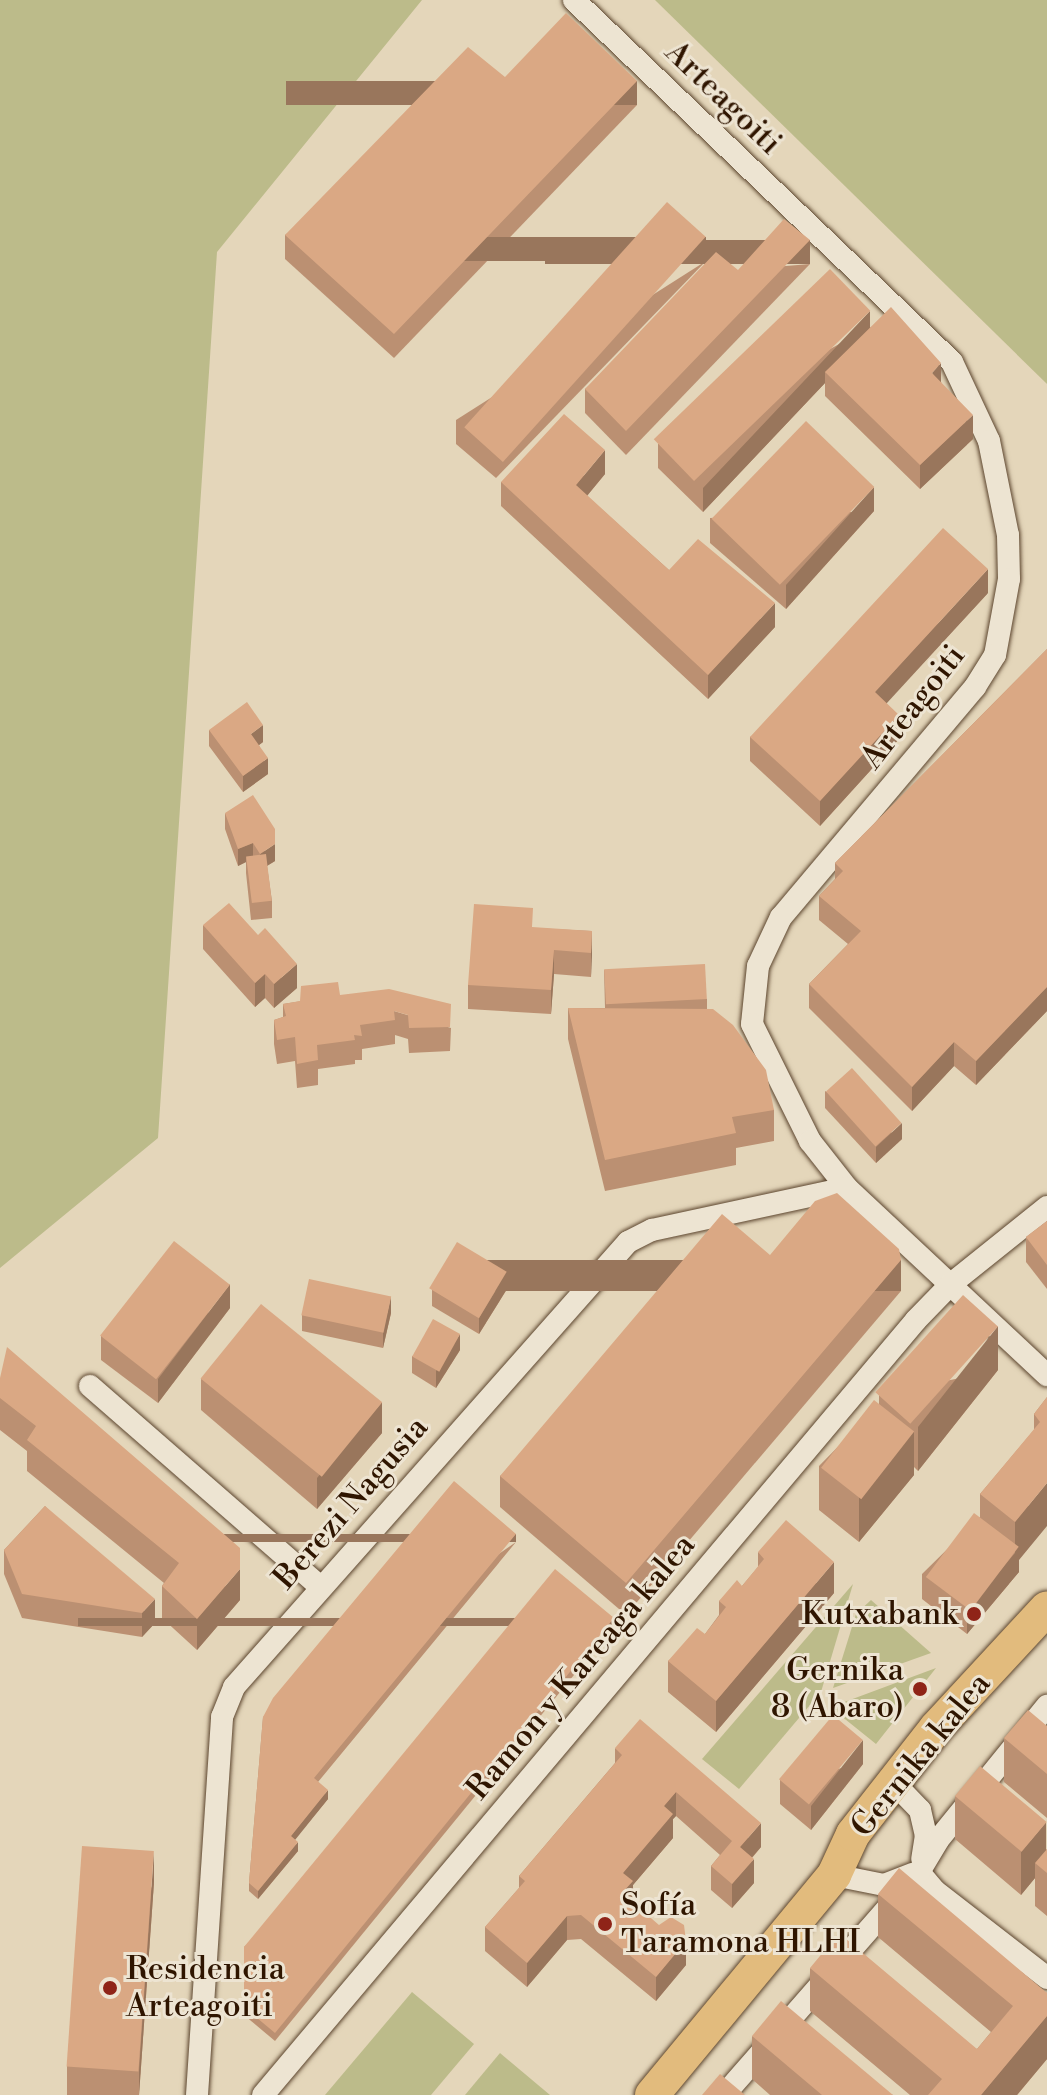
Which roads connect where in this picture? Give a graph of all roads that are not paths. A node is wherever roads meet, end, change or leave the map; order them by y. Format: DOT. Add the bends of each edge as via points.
graph roads {
  1 [pos="574,0"];
  2 [pos="847,1188"];
  3 [pos="1047,1207"];
  4 [pos="951,1284"];
  5 [pos="1047,1375"];
  6 [pos="90,1386"];
  7 [pos="319,1586"];
  8 [pos="1047,1608"];
  9 [pos="1047,1706"];
  10 [pos="1025,1731"];
  11 [pos="1047,1749"];
  12 [pos="893,1782"];
  13 [pos="919,1872"];
  14 [pos="834,1875"];
  15 [pos="1047,1978"];
  16 [pos="202,2088"];
  17 [pos="263,2095"];
  18 [pos="652,2095"];
  19 [pos="724,2095"];
  1 -- 2 [label="street, Arteagoiti" via="952,362 993,457 1008,535 1009,579 995,655 975,687 781,917 758,966 752,1024 810,1141"];
  2 -- 4 [label="street, Arteagoiti"];
  2 -- 7 [label="street, Berezi Nagusia" via="652,1230 628,1242"];
  3 -- 4 [label="street, Ramon y Kareaga kalea"];
  4 -- 5 [label="street, Arteagoiti"];
  4 -- 17 [label="street, Ramon y Kareaga kalea"];
  6 -- 7 [label="street"];
  7 -- 16 [label="street, Berezi Nagusia" via="234,1687 222,1717"];
  8 -- 12 [label="main road, Gernika kalea"];
  9 -- 10 [label="street"];
  10 -- 11 [label="street"];
  10 -- 13 [label="street"];
  12 -- 13 [label="street" via="920,1810 926,1835"];
  12 -- 14 [label="main road, Gernika kalea" via="853,1834"];
  13 -- 14 [label="street" via="884,1885"];
  13 -- 15 [label="street" via="935,1891"];
  13 -- 19 [label="street"];
  14 -- 18 [label="main road, Gernika kalea"];
}
